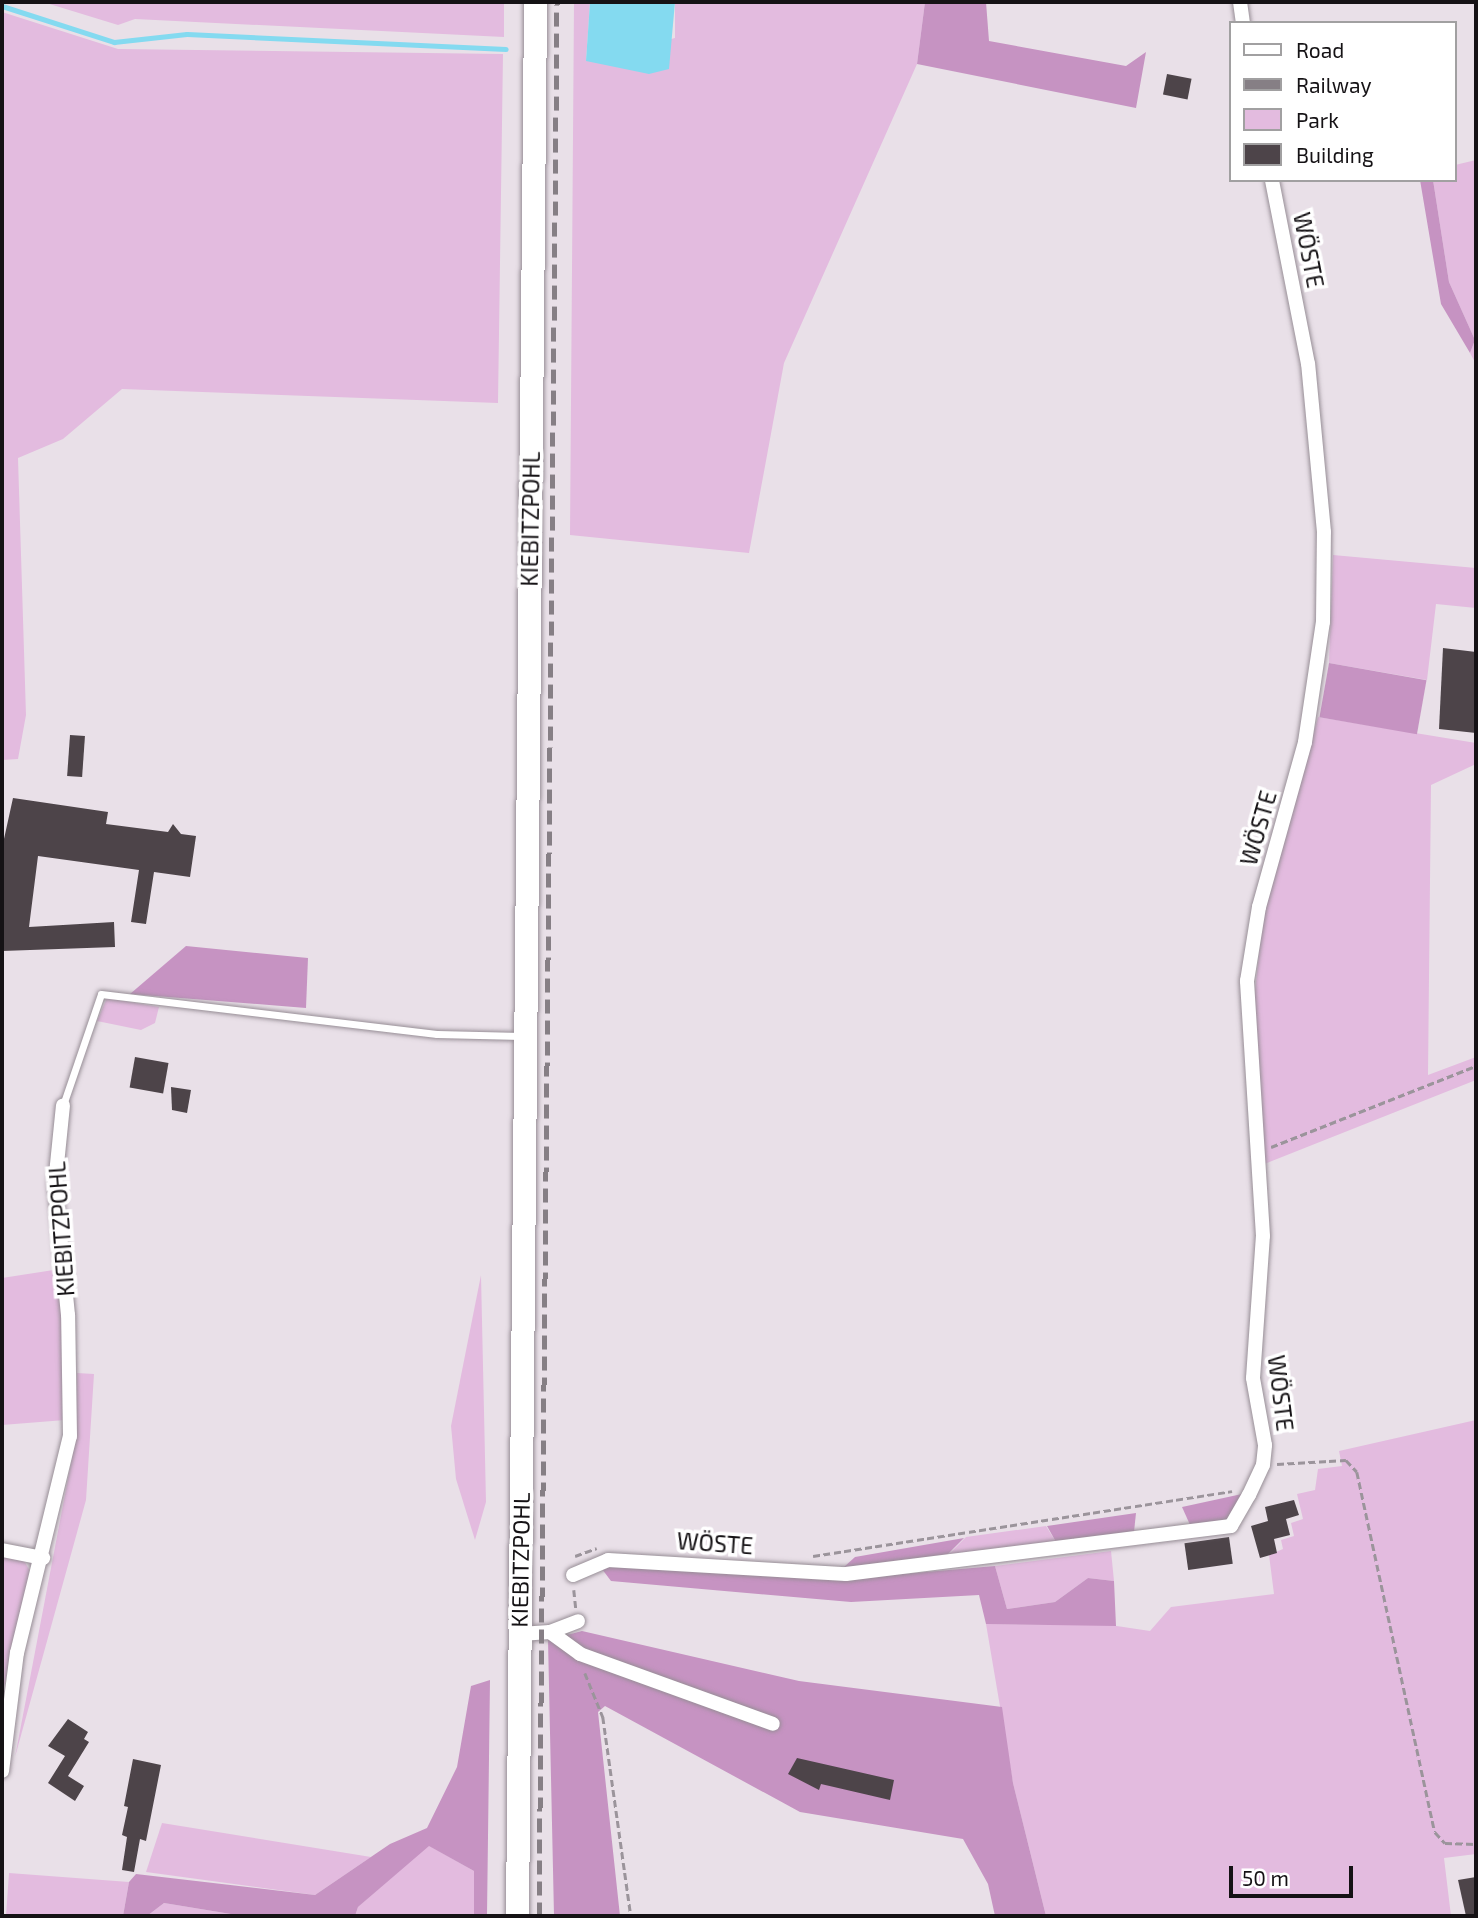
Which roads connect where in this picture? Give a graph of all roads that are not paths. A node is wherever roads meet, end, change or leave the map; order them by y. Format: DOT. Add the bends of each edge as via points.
graph roads {
  1 [pos="535,2"];
  2 [pos="1240,2"];
  3 [pos="1243,21"];
  4 [pos="1272,182"];
  5 [pos="525,1036"];
  6 [pos="63,1105"];
  7 [pos="2,1550"];
  8 [pos="43,1558"];
  9 [pos="573,1575"];
  10 [pos="578,1621"];
  11 [pos="550,1632"];
  12 [pos="512,1635"];
  13 [pos="773,1724"];
  14 [pos="2,1771"];
  15 [pos="517,1916"];
  1 -- 5 [label="main road, KIEBITZPOHL"];
  2 -- 3 [label="street"];
  4 -- 9 [label="street, WÖSTE" via="1308,364 1324,532 1323,622 1305,741 1250,955 1246,1018 1263,1257 1253,1378 1264,1465 1231,1526 846,1574 608,1560"];
  5 -- 6 [label="lane, KIEBITZPOHL" via="438,1034 101,994"];
  5 -- 12 [label="main road, KIEBITZPOHL"];
  6 -- 8 [label="street, KIEBITZPOHL" via="55,1184 68,1315 70,1436"];
  7 -- 8 [label="street"];
  8 -- 14 [label="street, KIEBITZPOHL" via="17,1653"];
  10 -- 11 [label="street"];
  11 -- 12 [label="street"];
  11 -- 13 [label="street" via="580,1654"];
  12 -- 15 [label="main road, KIEBITZPOHL"];
}
